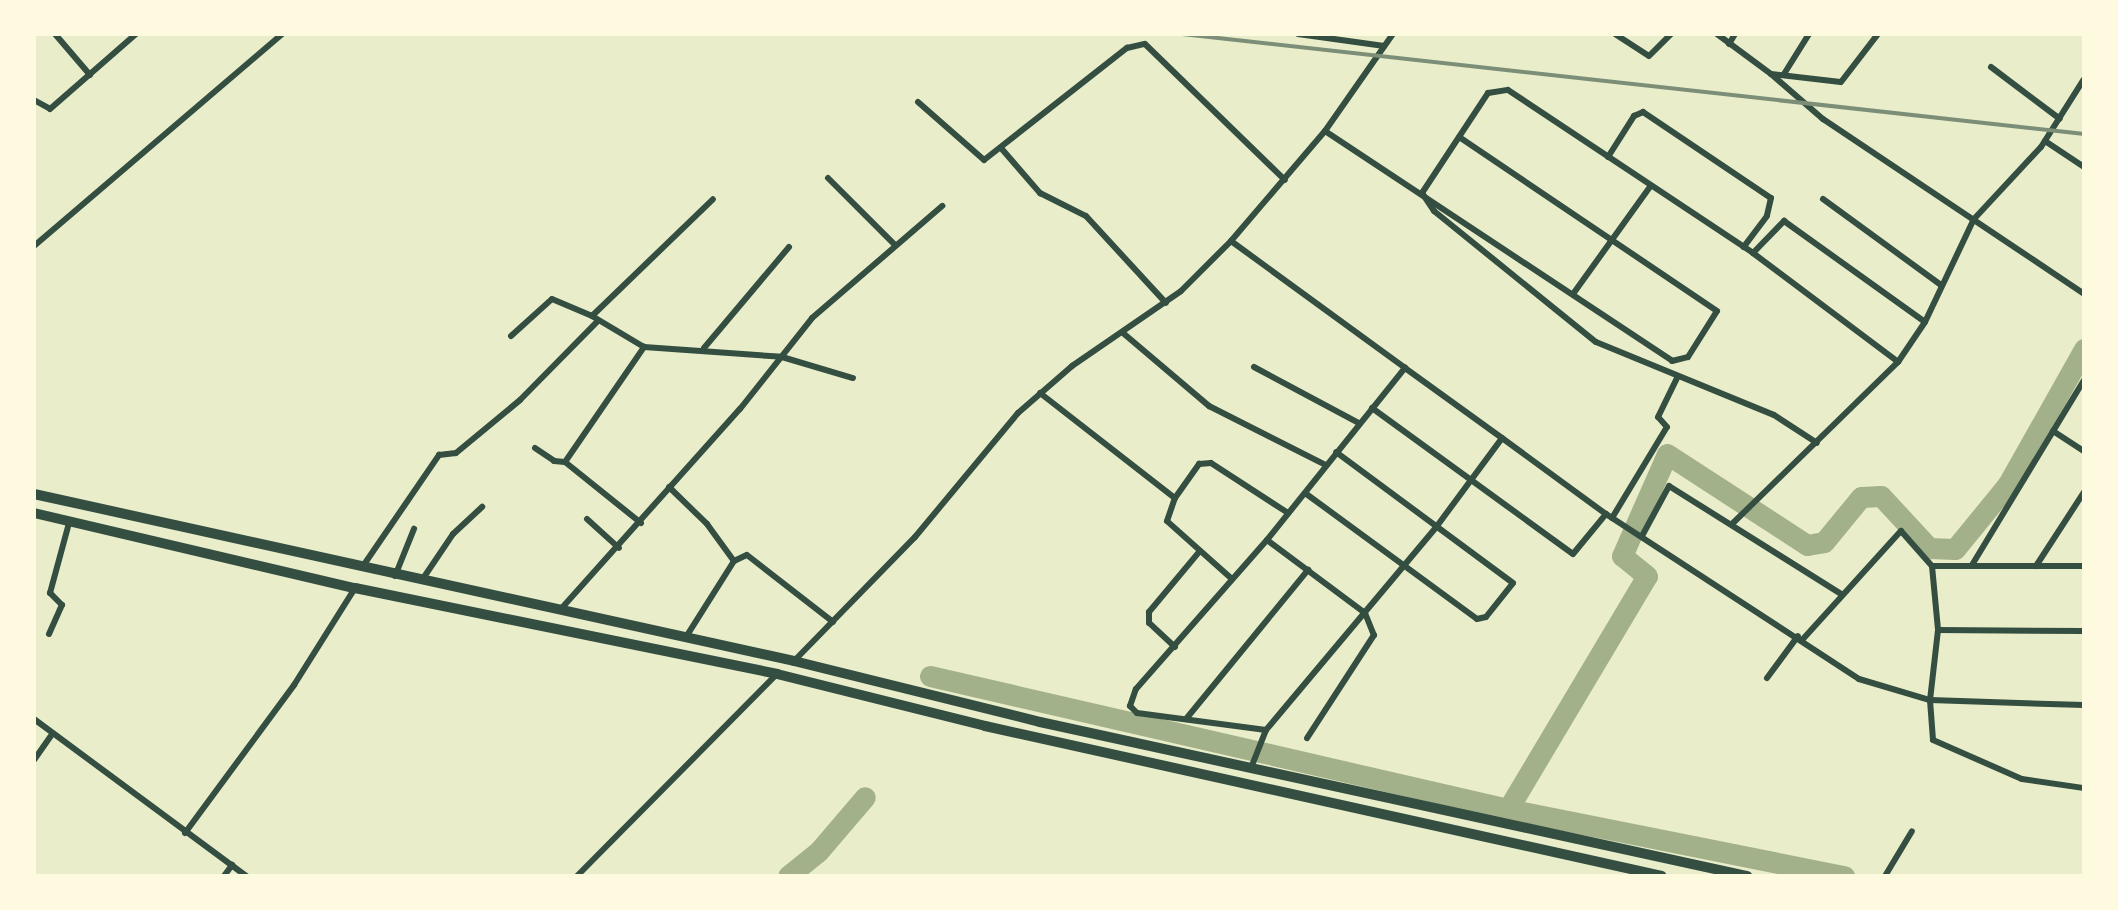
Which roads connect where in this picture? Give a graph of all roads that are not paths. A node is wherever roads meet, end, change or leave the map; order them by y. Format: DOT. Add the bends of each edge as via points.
graph roads {
  1 [pos="55,34"];
  2 [pos="282,34"];
  3 [pos="1298,34"];
  4 [pos="1393,34"];
  5 [pos="1615,34"];
  6 [pos="1671,34"];
  7 [pos="1717,34"];
  8 [pos="1734,34"];
  9 [pos="1809,34"];
  10 [pos="1878,34"];
  11 [pos="130,36"];
  12 [pos="1729,44"];
  13 [pos="1384,46"];
  14 [pos="1991,67"];
  15 [pos="1771,74"];
  16 [pos="1784,74"];
  17 [pos="90,75"];
  18 [pos="2084,79"];
  19 [pos="34,100"];
  20 [pos="918,102"];
  21 [pos="2060,118"];
  22 [pos="1325,131"];
  23 [pos="1459,137"];
  24 [pos="2045,141"];
  25 [pos="1001,148"];
  26 [pos="1608,157"];
  27 [pos="2084,167"];
  28 [pos="828,178"];
  29 [pos="1285,180"];
  30 [pos="1650,187"];
  31 [pos="1422,193"];
  32 [pos="713,199"];
  33 [pos="1823,199"];
  34 [pos="942,206"];
  35 [pos="1974,219"];
  36 [pos="1611,239"];
  37 [pos="1231,241"];
  38 [pos="895,245"];
  39 [pos="34,246"];
  40 [pos="789,247"];
  41 [pos="1744,248"];
  42 [pos="1754,253"];
  43 [pos="1941,285"];
  44 [pos="1573,294"];
  45 [pos="2084,294"];
  46 [pos="1166,303"];
  47 [pos="592,316"];
  48 [pos="598,321"];
  49 [pos="1925,322"];
  50 [pos="1123,333"];
  51 [pos="511,336"];
  52 [pos="644,347"];
  53 [pos="704,348"];
  54 [pos="782,357"];
  55 [pos="1898,362"];
  56 [pos="1254,367"];
  57 [pos="1405,368"];
  58 [pos="853,378"];
  59 [pos="1677,378"];
  60 [pos="2083,381"];
  61 [pos="1040,393"];
  62 [pos="1372,408"];
  63 [pos="1359,423"];
  64 [pos="2053,431"];
  65 [pos="1502,438"];
  66 [pos="1818,443"];
  67 [pos="535,448"];
  68 [pos="2084,451"];
  69 [pos="1336,452"];
  70 [pos="565,462"];
  71 [pos="1326,465"];
  72 [pos="1469,482"];
  73 [pos="669,487"];
  74 [pos="2084,492"];
  75 [pos="1305,493"];
  76 [pos="34,494"];
  77 [pos="1175,498"];
  78 [pos="482,507"];
  79 [pos="34,513"];
  80 [pos="1288,513"];
  81 [pos="1609,516"];
  82 [pos="587,519"];
  83 [pos="1735,521"];
  84 [pos="69,523"];
  85 [pos="641,523"];
  86 [pos="1437,526"];
  87 [pos="414,529"];
  88 [pos="1640,535"];
  89 [pos="1267,540"];
  90 [pos="619,548"];
  91 [pos="1198,552"];
  92 [pos="734,561"];
  93 [pos="1972,565"];
  94 [pos="1932,566"];
  95 [pos="2084,566"];
  96 [pos="2036,567"];
  97 [pos="361,568"];
  98 [pos="1401,568"];
  99 [pos="1308,570"];
  100 [pos="395,577"];
  101 [pos="1232,579"];
  102 [pos="421,580"];
  103 [pos="355,588"];
  104 [pos="1841,594"];
  105 [pos="560,611"];
  106 [pos="1365,613"];
  107 [pos="833,622"];
  108 [pos="1938,630"];
  109 [pos="2084,631"];
  110 [pos="49,634"];
  111 [pos="686,637"];
  112 [pos="1801,638"];
  113 [pos="1175,647"];
  114 [pos="794,661"];
  115 [pos="777,674"];
  116 [pos="1767,678"];
  117 [pos="1930,700"];
  118 [pos="2084,705"];
  119 [pos="34,719"];
  120 [pos="1186,719"];
  121 [pos="1266,730"];
  122 [pos="51,736"];
  123 [pos="1307,738"];
  124 [pos="34,760"];
  125 [pos="1252,766"];
  126 [pos="2084,788"];
  127 [pos="1912,831"];
  128 [pos="185,833"];
  129 [pos="232,864"];
  130 [pos="224,876"];
  131 [pos="246,876"];
  132 [pos="577,876"];
  133 [pos="1662,876"];
  134 [pos="1747,876"];
  135 [pos="1885,876"];
  1 -- 17 [label="street"];
  2 -- 39 [label="street"];
  3 -- 13 [label="street"];
  4 -- 13 [label="street"];
  5 -- 6 [label="street" via="1649,56"];
  7 -- 12 [label="street"];
  8 -- 12 [label="street"];
  9 -- 16 [label="street"];
  10 -- 16 [label="street" via="1844,82"];
  11 -- 17 [label="street"];
  12 -- 15 [label="street"];
  13 -- 22 [label="street"];
  14 -- 21 [label="street"];
  15 -- 16 [label="street"];
  15 -- 35 [label="street" via="1823,119"];
  17 -- 19 [label="street" via="50,109"];
  18 -- 21 [label="street"];
  20 -- 25 [label="street" via="980,160"];
  21 -- 24 [label="street"];
  22 -- 29 [label="street"];
  22 -- 31 [label="street"];
  23 -- 26 [label="street" via="1488,93 1508,90"];
  23 -- 31 [label="street"];
  23 -- 36 [label="street"];
  24 -- 27 [label="street"];
  24 -- 35 [label="street"];
  25 -- 29 [label="street" via="1127,48 1142,44"];
  25 -- 46 [label="street" via="1040,193 1086,216"];
  26 -- 30 [label="street"];
  26 -- 41 [label="street" via="1634,116 1643,112 1771,198 1767,216"];
  28 -- 38 [label="street"];
  29 -- 37 [label="street"];
  30 -- 36 [label="street"];
  30 -- 41 [label="street"];
  31 -- 44 [label="street"];
  31 -- 59 [label="street" via="1434,212 1578,330"];
  32 -- 47 [label="street"];
  33 -- 43 [label="street"];
  34 -- 38 [label="street"];
  35 -- 43 [label="street"];
  35 -- 45 [label="street"];
  36 -- 44 [label="street"];
  36 -- 44 [label="street" via="1713,308 1717,317 1678,362"];
  37 -- 46 [label="street"];
  37 -- 57 [label="street"];
  38 -- 54 [label="street" via="812,318"];
  40 -- 53 [label="street"];
  41 -- 42 [label="street"];
  42 -- 49 [label="street" via="1784,221"];
  42 -- 55 [label="street"];
  43 -- 49 [label="street"];
  46 -- 50 [label="street"];
  47 -- 48 [label="street"];
  47 -- 51 [label="street" via="552,299"];
  48 -- 52 [label="street"];
  48 -- 97 [label="street" via="520,400 456,453 439,455"];
  49 -- 55 [label="street"];
  50 -- 61 [label="street"];
  50 -- 71 [label="street" via="1209,406"];
  52 -- 53 [label="street"];
  52 -- 70 [label="street"];
  53 -- 54 [label="street"];
  54 -- 58 [label="street"];
  54 -- 73 [label="street"];
  55 -- 66 [label="street"];
  56 -- 63 [label="street"];
  57 -- 62 [label="street"];
  57 -- 65 [label="street"];
  59 -- 66 [label="street" via="1774,415"];
  59 -- 81 [label="street" via="1658,417 1667,427"];
  60 -- 64 [label="street"];
  61 -- 77 [label="street"];
  61 -- 107 [label="street"];
  62 -- 63 [label="street"];
  62 -- 72 [label="street"];
  63 -- 69 [label="street"];
  64 -- 68 [label="street"];
  64 -- 93 [label="street"];
  65 -- 72 [label="street"];
  65 -- 81 [label="street"];
  66 -- 83 [label="street"];
  67 -- 70 [label="street" via="554,461"];
  69 -- 71 [label="street"];
  69 -- 86 [label="street"];
  70 -- 85 [label="street"];
  71 -- 75 [label="street"];
  72 -- 81 [label="street" via="1575,554"];
  72 -- 86 [label="street"];
  73 -- 85 [label="street"];
  73 -- 92 [label="street" via="707,524"];
  74 -- 96 [label="street"];
  75 -- 80 [label="street"];
  75 -- 98 [label="street"];
  76 -- 97 [label="highway"];
  77 -- 80 [label="street" via="1199,464 1208,461"];
  77 -- 91 [label="street" via="1167,521"];
  78 -- 102 [label="street" via="453,534"];
  79 -- 84 [label="highway"];
  80 -- 89 [label="street"];
  81 -- 88 [label="street"];
  82 -- 90 [label="street"];
  83 -- 88 [label="street" via="1669,486"];
  83 -- 104 [label="street"];
  84 -- 103 [label="highway"];
  84 -- 110 [label="street" via="50,593 62,605"];
  85 -- 90 [label="street"];
  86 -- 98 [label="street"];
  86 -- 98 [label="street" via="1513,580 1486,617 1477,619"];
  87 -- 100 [label="street"];
  88 -- 112 [label="street"];
  89 -- 99 [label="street"];
  89 -- 101 [label="street"];
  90 -- 105 [label="street"];
  91 -- 101 [label="street"];
  91 -- 113 [label="street" via="1149,612 1149,623"];
  92 -- 107 [label="street" via="747,555"];
  92 -- 111 [label="street"];
  93 -- 94 [label="street"];
  93 -- 96 [label="street"];
  94 -- 104 [label="street" via="1899,532"];
  94 -- 108 [label="street"];
  95 -- 96 [label="street"];
  97 -- 100 [label="highway"];
  98 -- 106 [label="street"];
  99 -- 106 [label="street"];
  99 -- 120 [label="street"];
  100 -- 102 [label="highway"];
  101 -- 113 [label="street"];
  102 -- 105 [label="highway"];
  103 -- 115 [label="highway"];
  103 -- 128 [label="street" via="294,685"];
  104 -- 112 [label="street"];
  105 -- 111 [label="highway"];
  106 -- 121 [label="street"];
  106 -- 123 [label="street" via="1374,635 1369,650"];
  107 -- 114 [label="street"];
  108 -- 109 [label="street"];
  108 -- 117 [label="street"];
  111 -- 114 [label="highway"];
  112 -- 116 [label="street"];
  112 -- 117 [label="street" via="1859,680"];
  113 -- 120 [label="street" via="1136,689 1130,706 1137,713"];
  114 -- 125 [label="highway" via="927,695"];
  115 -- 132 [label="street"];
  115 -- 133 [label="highway"];
  117 -- 118 [label="street"];
  117 -- 126 [label="street" via="1937,743 2033,783"];
  119 -- 122 [label="street"];
  120 -- 121 [label="street"];
  121 -- 125 [label="street"];
  122 -- 124 [label="street"];
  122 -- 128 [label="street"];
  125 -- 134 [label="highway"];
  127 -- 135 [label="street"];
  128 -- 129 [label="street"];
  129 -- 130 [label="street"];
  129 -- 131 [label="street"];
}
